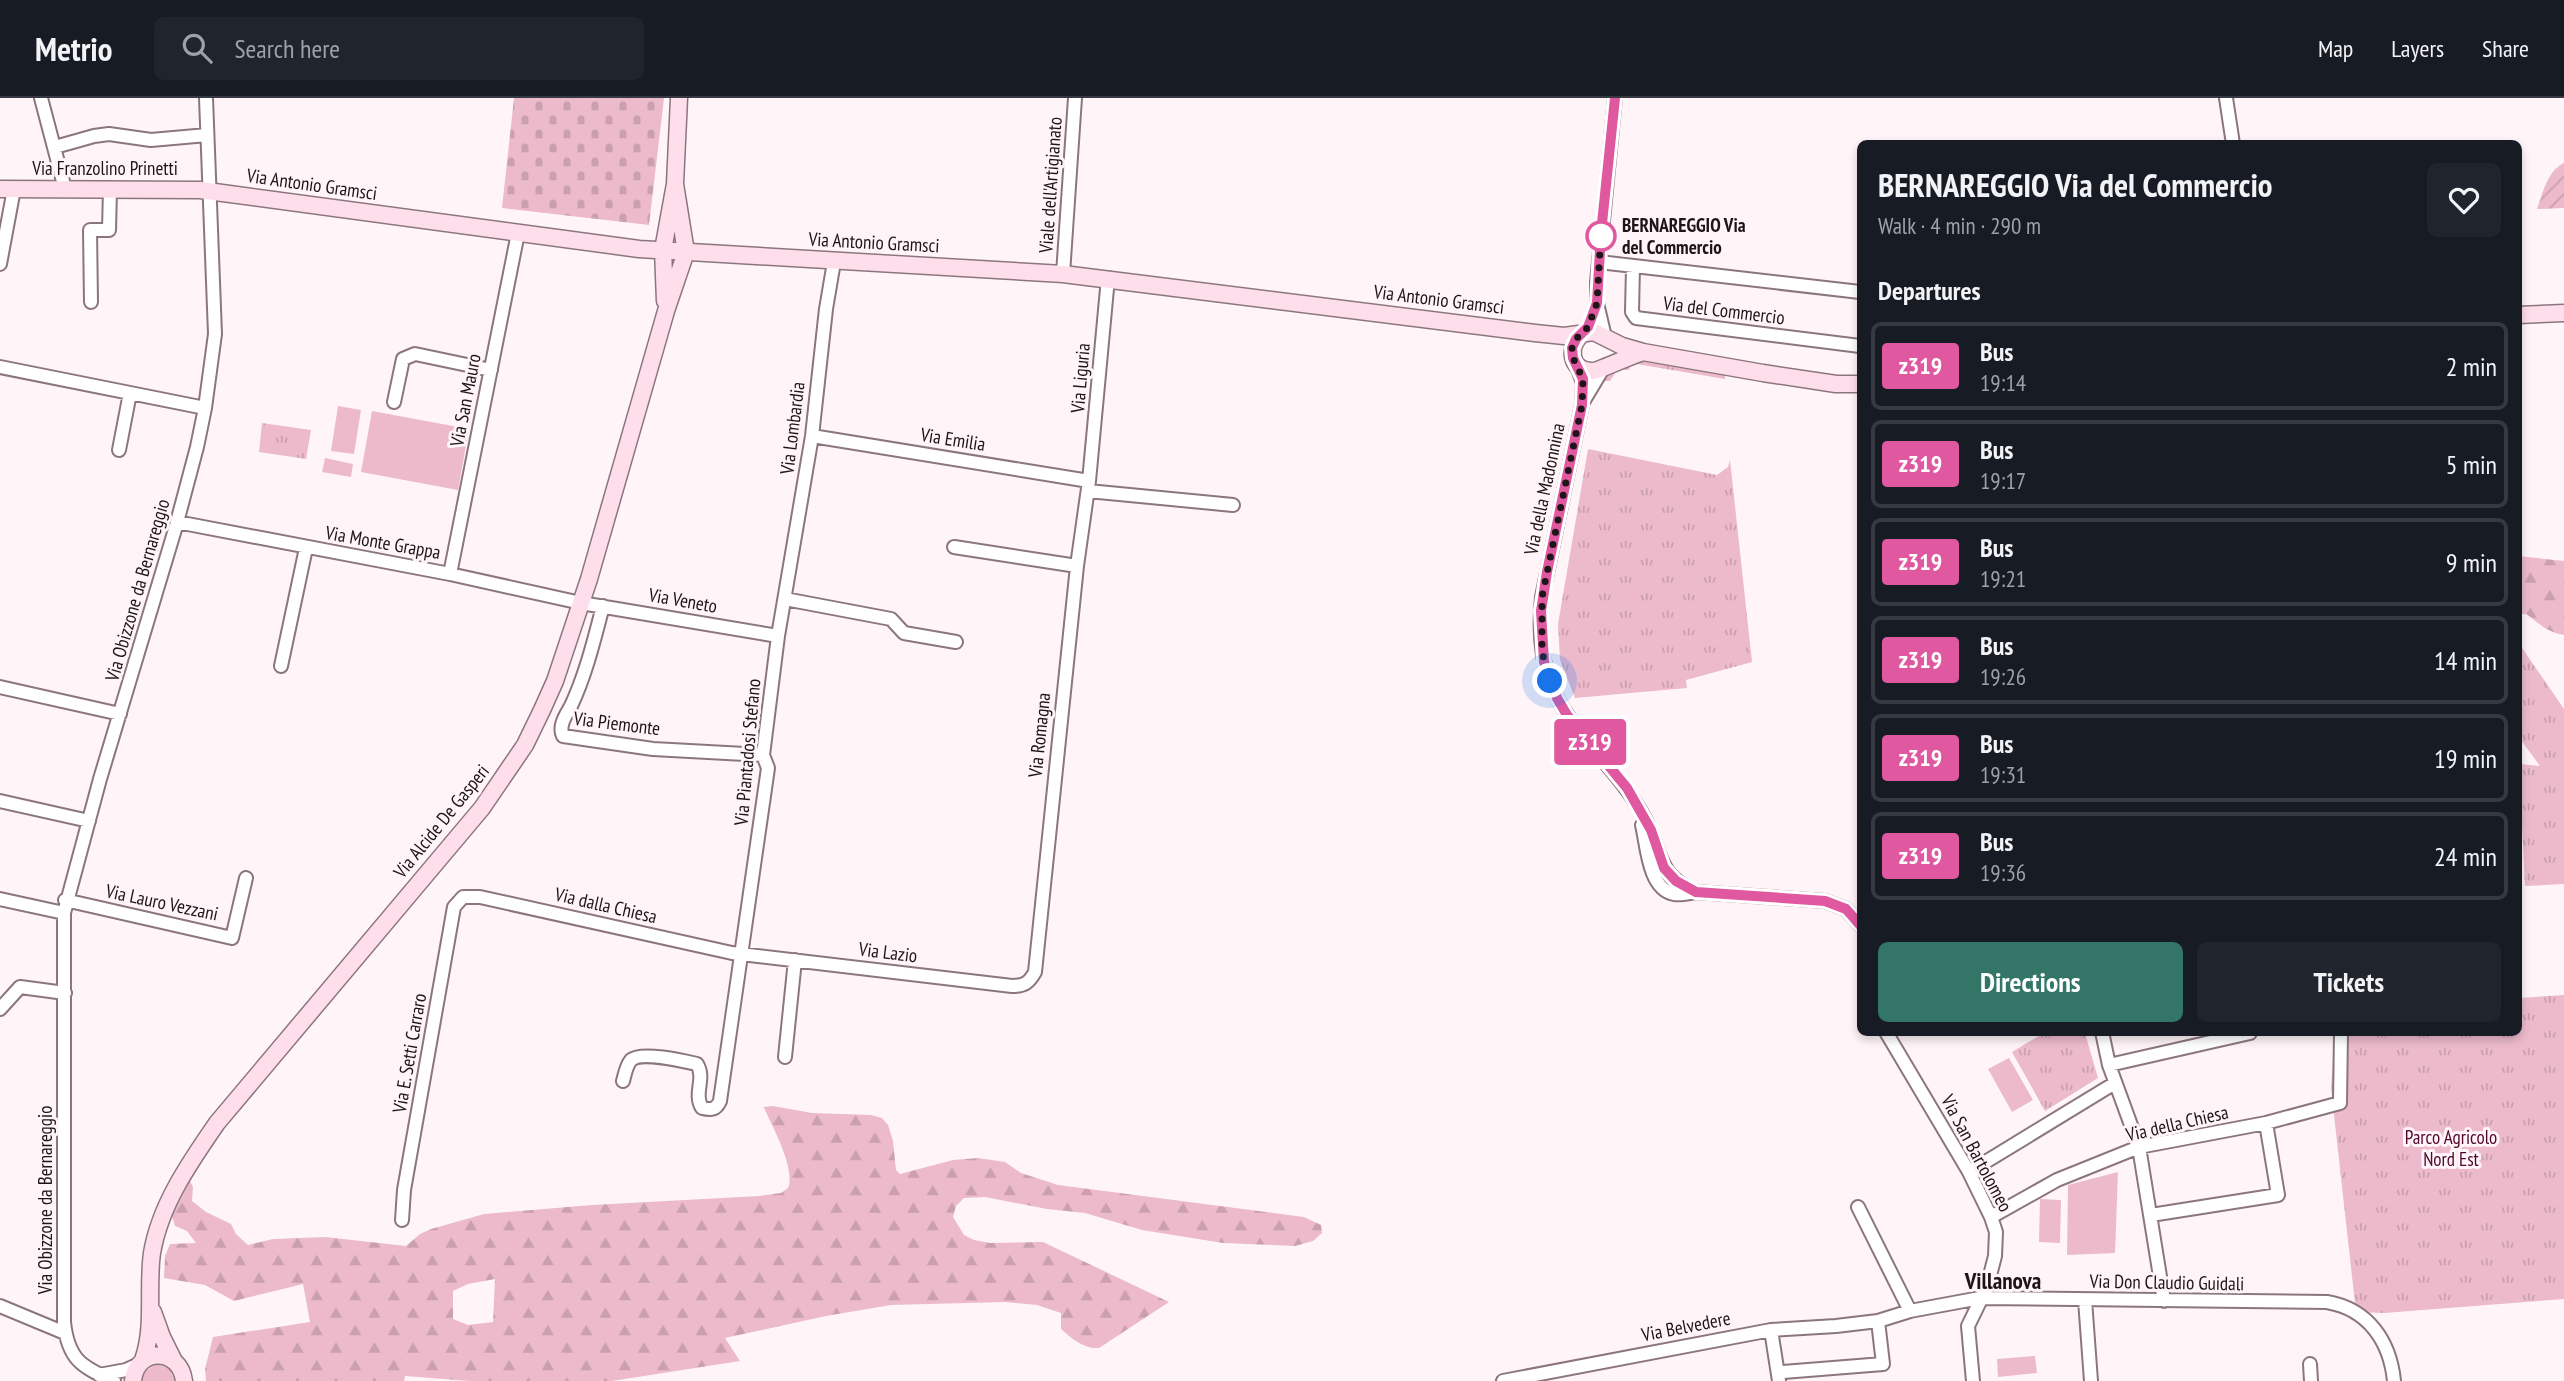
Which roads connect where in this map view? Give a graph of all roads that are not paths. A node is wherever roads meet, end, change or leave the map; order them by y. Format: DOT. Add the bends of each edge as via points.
graph roads {
  1 [pos="41,98"];
  2 [pos="206,98"];
  3 [pos="679,98"];
  4 [pos="1075,98"];
  5 [pos="1615,98"];
  6 [pos="2226,98"];
  7 [pos="207,135"];
  8 [pos="2232,140"];
  9 [pos="55,147"];
  10 [pos="674,184"];
  11 [pos="7,189"];
  12 [pos="65,189"];
  13 [pos="110,189"];
  14 [pos="210,191"];
  15 [pos="518,233"];
  16 [pos="663,250"];
  17 [pos="686,252"];
  18 [pos="834,262"];
  19 [pos="1599,262"];
  20 [pos="0,264"];
  21 [pos="1633,266"];
  22 [pos="1063,274"];
  23 [pos="1108,278"];
  24 [pos="1857,292"];
  25 [pos="91,302"];
  26 [pos="1597,303"];
  27 [pos="666,311"];
  28 [pos="2564,313"];
  29 [pos="2522,315"];
  30 [pos="1535,333"];
  31 [pos="1581,334"];
  32 [pos="1605,337"];
  33 [pos="1857,346"];
  34 [pos="1643,352"];
  35 [pos="1576,363"];
  36 [pos="0,367"];
  37 [pos="1604,367"];
  38 [pos="491,370"];
  39 [pos="1857,384"];
  40 [pos="130,393"];
  41 [pos="394,402"];
  42 [pos="1582,405"];
  43 [pos="205,408"];
  44 [pos="811,436"];
  45 [pos="118,450"];
  46 [pos="1088,486"];
  47 [pos="1233,505"];
  48 [pos="177,522"];
  49 [pos="954,547"];
  50 [pos="306,548"];
  51 [pos="1077,565"];
  52 [pos="450,574"];
  53 [pos="785,599"];
  54 [pos="581,603"];
  55 [pos="603,606"];
  56 [pos="778,635"];
  57 [pos="956,642"];
  58 [pos="281,666"];
  59 [pos="0,687"];
  60 [pos="120,714"];
  61 [pos="763,755"];
  62 [pos="0,801"];
  63 [pos="89,821"];
  64 [pos="246,878"];
  65 [pos="463,897"];
  66 [pos="0,899"];
  67 [pos="64,907"];
  68 [pos="1857,922"];
  69 [pos="741,954"];
  70 [pos="794,960"];
  71 [pos="1029,982"];
  72 [pos="65,993"];
  73 [pos="0,1010"];
  74 [pos="1888,1036"];
  75 [pos="2103,1036"];
  76 [pos="2237,1036"];
  77 [pos="2341,1036"];
  78 [pos="785,1057"];
  79 [pos="2109,1065"];
  80 [pos="623,1081"];
  81 [pos="2115,1083"];
  82 [pos="2266,1123"];
  83 [pos="2139,1147"];
  84 [pos="1969,1172"];
  85 [pos="1858,1208"];
  86 [pos="2151,1215"];
  87 [pos="1991,1217"];
  88 [pos="402,1220"];
  89 [pos="1980,1298"];
  90 [pos="149,1300"];
  91 [pos="2085,1300"];
  92 [pos="2164,1301"];
  93 [pos="0,1306"];
  94 [pos="1910,1311"];
  95 [pos="1878,1321"];
  96 [pos="1770,1330"];
  97 [pos="65,1333"];
  98 [pos="174,1361"];
  99 [pos="141,1362"];
  100 [pos="2310,1364"];
  101 [pos="1538,1377"];
  102 [pos="1781,1377"];
  103 [pos="99,1378"];
  104 [pos="114,1381"];
  105 [pos="133,1381"];
  106 [pos="184,1381"];
  107 [pos="1503,1381"];
  108 [pos="1973,1381"];
  109 [pos="2091,1381"];
  110 [pos="2311,1381"];
  111 [pos="2394,1381"];
  1 -- 9 [label="street"];
  2 -- 7 [label="street, Via Obizzone da Bernareggio"];
  3 -- 10 [label="street"];
  4 -- 22 [label="street, Viale dell'Artigianato"];
  5 -- 19 [label="street"];
  6 -- 8 [label="street"];
  7 -- 9 [label="street" via="151,140 109,134"];
  7 -- 14 [label="street, Via Obizzone da Bernareggio"];
  9 -- 12 [label="street"];
  10 -- 16 [label="street, Via Alcide De Gasperi"];
  10 -- 17 [label="street"];
  11 -- 12 [label="street, Via Franzolino Prinetti"];
  11 -- 20 [label="street"];
  12 -- 13 [label="street, Via Franzolino Prinetti"];
  13 -- 14 [label="street, Via Franzolino Prinetti"];
  13 -- 25 [label="street" via="109,230 90,230"];
  14 -- 15 [label="street, Via Antonio Gramsci"];
  14 -- 43 [label="street, Via Obizzone da Bernareggio" via="215,334"];
  15 -- 16 [label="street, Via Antonio Gramsci"];
  15 -- 38 [label="street, Via San Mauro"];
  16 -- 17 [label="street, Via Antonio Gramsci"];
  16 -- 27 [label="street, Via Alcide De Gasperi"];
  17 -- 18 [label="street, Via Antonio Gramsci"];
  17 -- 27 [label="street, Via Alcide De Gasperi"];
  18 -- 22 [label="street, Via Antonio Gramsci"];
  18 -- 44 [label="street, Via Lombardia"];
  19 -- 21 [label="street, Via del Commercio"];
  19 -- 26 [label="street"];
  21 -- 24 [label="street, Via del Commercio"];
  21 -- 33 [label="street, Via del Commercio" via="1632,312 1636,318"];
  22 -- 23 [label="street, Via Antonio Gramsci"];
  23 -- 30 [label="street, Via Antonio Gramsci"];
  23 -- 46 [label="street, Via Liguria"];
  26 -- 31 [label="street"];
  26 -- 32 [label="street"];
  27 -- 54 [label="street, Via Alcide De Gasperi"];
  28 -- 29 [label="street"];
  30 -- 31 [label="street, Via Antonio Gramsci"];
  30 -- 35 [label="street, Via Antonio Gramsci"];
  31 -- 32 [label="street" via="1594,332"];
  31 -- 35 [label="street" via="1573,345"];
  32 -- 34 [label="street"];
  32 -- 37 [label="street" via="1611,354"];
  34 -- 37 [label="street"];
  34 -- 39 [label="street"];
  35 -- 37 [label="street" via="1591,371"];
  35 -- 42 [label="street, Via della Madonnina" via="1583,383"];
  36 -- 40 [label="street"];
  37 -- 42 [label="street, Via della Madonnina"];
  38 -- 41 [label="street" via="410,355 403,359"];
  38 -- 52 [label="street, Via San Mauro"];
  40 -- 43 [label="street"];
  40 -- 45 [label="street"];
  42 -- 68 [label="street, Via della Madonnina" via="1542,597 1542,652 1557,698 1637,804 1653,872 1666,891 1825,901 1846,909"];
  43 -- 48 [label="street, Via Obizzone da Bernareggio"];
  44 -- 46 [label="street, Via Emilia"];
  44 -- 53 [label="street, Via Lombardia"];
  46 -- 47 [label="street"];
  46 -- 51 [label="street, Via Romagna"];
  48 -- 50 [label="street, Via Monte Grappa"];
  48 -- 60 [label="street, Via Obizzone da Bernareggio"];
  49 -- 51 [label="street"];
  50 -- 52 [label="street, Via Monte Grappa"];
  50 -- 58 [label="street"];
  51 -- 71 [label="street, Via Romagna" via="1035,972"];
  52 -- 54 [label="street, Via Monte Grappa"];
  53 -- 56 [label="street, Via Lombardia"];
  53 -- 57 [label="street" via="891,619 904,633"];
  54 -- 55 [label="street, Via Veneto"];
  54 -- 90 [label="street, Via Alcide De Gasperi" via="546,700 504,777 217,1123 190,1162 157,1234"];
  55 -- 56 [label="street, Via Veneto"];
  55 -- 61 [label="street, Via Piemonte" via="590,655 562,724 563,736 653,749"];
  56 -- 61 [label="street, Via Piantadosi Stefano"];
  59 -- 60 [label="street"];
  60 -- 63 [label="street, Via Obizzone da Bernareggio"];
  61 -- 69 [label="street, Via Piantadosi Stefano" via="768,768"];
  62 -- 63 [label="street"];
  63 -- 67 [label="street, Via Obizzone da Bernareggio"];
  64 -- 67 [label="street, Via Lauro Vezzani" via="232,938"];
  65 -- 69 [label="street, Via dalla Chiesa"];
  65 -- 88 [label="street, Via E. Setti Carraro" via="454,906"];
  66 -- 67 [label="street"];
  67 -- 72 [label="street, Via Obizzone da Bernareggio"];
  69 -- 70 [label="street, Via Lazio"];
  69 -- 80 [label="street, Via Piantadosi Stefano" via="717,1107 702,1108 698,1102 702,1076 697,1064 641,1055 628,1065"];
  70 -- 71 [label="street, Via Lazio" via="1012,986"];
  70 -- 78 [label="street"];
  72 -- 73 [label="street" via="20,987"];
  72 -- 97 [label="street, Via Obizzone da Bernareggio"];
  74 -- 84 [label="street, Via San Bartolomeo"];
  75 -- 79 [label="street"];
  76 -- 79 [label="street"];
  77 -- 82 [label="street, Via della Chiesa" via="2340,1103"];
  79 -- 81 [label="street"];
  81 -- 83 [label="street"];
  81 -- 84 [label="street"];
  82 -- 83 [label="street, Via della Chiesa"];
  82 -- 86 [label="street" via="2278,1195"];
  83 -- 86 [label="street"];
  83 -- 87 [label="street, Via della Chiesa" via="2057,1180"];
  84 -- 87 [label="street, Via San Bartolomeo"];
  85 -- 94 [label="street"];
  86 -- 92 [label="street"];
  87 -- 89 [label="street, Via San Bartolomeo" via="1996,1232 1994,1256"];
  89 -- 91 [label="street, Via Don Claudio Guidali"];
  89 -- 94 [label="street, Via Belvedere"];
  89 -- 108 [label="street, Via San Bartolomeo" via="1968,1326"];
  90 -- 98 [label="street, Via Alcide De Gasperi"];
  90 -- 99 [label="street, Via Alcide De Gasperi" via="149,1336"];
  91 -- 92 [label="street, Via Don Claudio Guidali"];
  91 -- 109 [label="street"];
  92 -- 111 [label="street, Via Don Claudio Guidali" via="2327,1302 2353,1310 2376,1329 2387,1347"];
  93 -- 97 [label="street"];
  94 -- 95 [label="street, Via Belvedere"];
  95 -- 96 [label="street, Via Belvedere"];
  95 -- 102 [label="street" via="1883,1364"];
  96 -- 101 [label="street, Via Belvedere"];
  96 -- 102 [label="street"];
  97 -- 103 [label="street, Via Obizzone da Bernareggio" via="75,1358"];
  98 -- 99 [label="street" via="156,1355"];
  98 -- 106 [label="street, Via Alcide De Gasperi"];
  99 -- 103 [label="street"];
  99 -- 105 [label="street, Via Alcide De Gasperi"];
  100 -- 110 [label="street"];
  101 -- 107 [label="street, Via Belvedere"];
  103 -- 104 [label="street, Via Obizzone da Bernareggio"];
}
